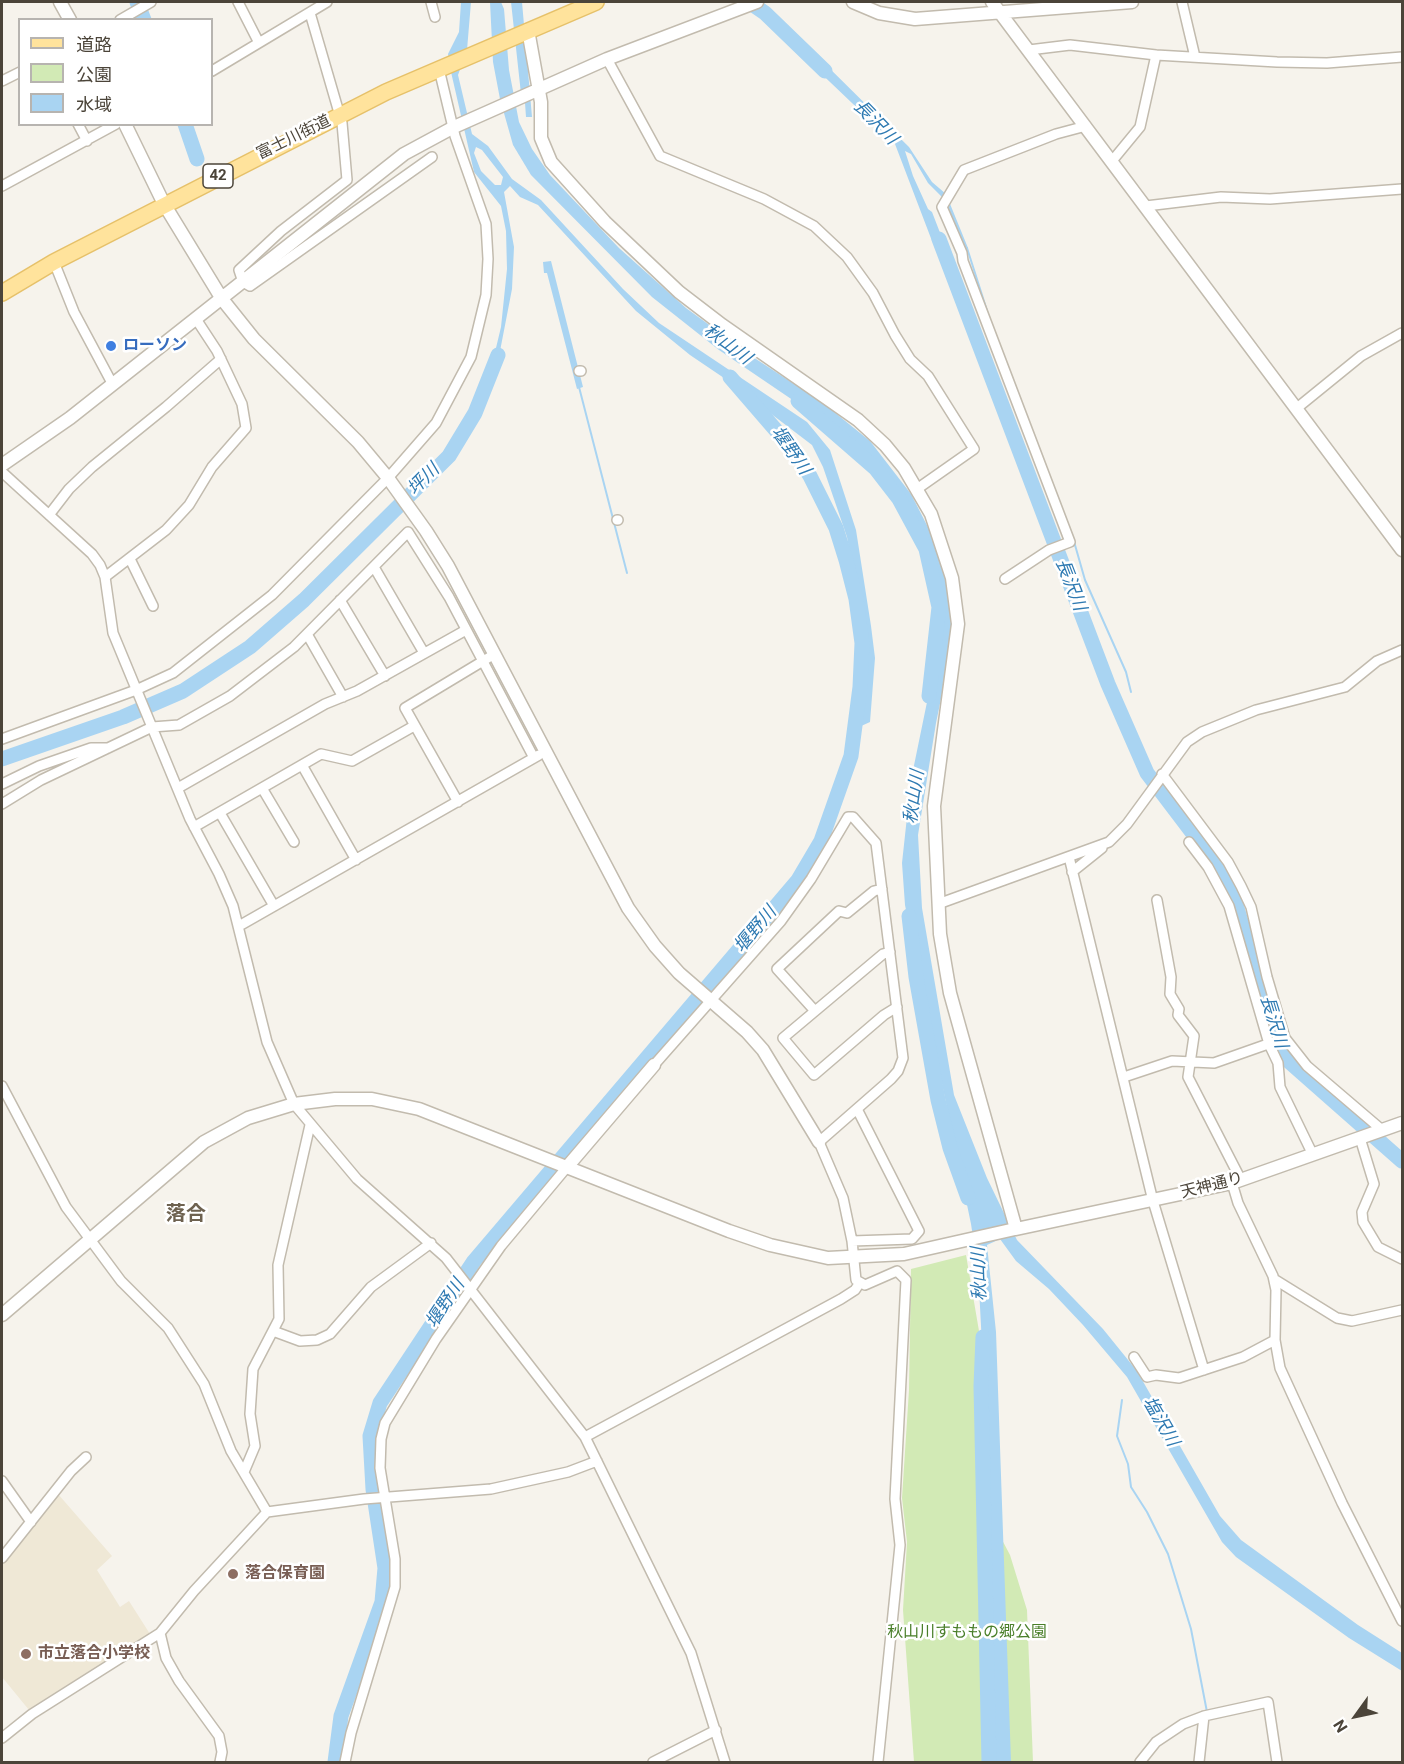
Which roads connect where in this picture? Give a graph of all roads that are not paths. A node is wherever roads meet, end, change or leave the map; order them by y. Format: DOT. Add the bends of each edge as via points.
graph roads {
  1 [pos="60,2"];
  2 [pos="238,2"];
  3 [pos="327,2"];
  4 [pos="431,2"];
  5 [pos="596,2"];
  6 [pos="757,2"];
  7 [pos="853,2"];
  8 [pos="1132,2"];
  9 [pos="1182,2"];
  10 [pos="149,3"];
  11 [pos="1048,5"];
  12 [pos="996,7"];
  13 [pos="310,13"];
  14 [pos="435,17"];
  15 [pos="69,18"];
  16 [pos="123,18"];
  17 [pos="526,31"];
  18 [pos="258,41"];
  19 [pos="1029,50"];
  20 [pos="1155,55"];
  21 [pos="1195,57"];
  22 [pos="1402,57"];
  23 [pos="607,59"];
  24 [pos="439,69"];
  25 [pos="213,70"];
  26 [pos="18,73"];
  27 [pos="2,81"];
  28 [pos="535,92"];
  29 [pos="339,115"];
  30 [pos="79,126"];
  31 [pos="113,126"];
  32 [pos="126,126"];
  33 [pos="1086,126"];
  34 [pos="454,127"];
  35 [pos="87,141"];
  36 [pos="432,157"];
  37 [pos="1112,161"];
  38 [pos="2,186"];
  39 [pos="1402,189"];
  40 [pos="358,196"];
  41 [pos="164,204"];
  42 [pos="364,205"];
  43 [pos="1146,206"];
  44 [pos="54,262"];
  45 [pos="243,282"];
  46 [pos="2,293"];
  47 [pos="222,299"];
  48 [pos="196,319"];
  49 [pos="1402,333"];
  50 [pos="221,359"];
  51 [pos="112,384"];
  52 [pos="1297,408"];
  53 [pos="2,465"];
  54 [pos="2,472"];
  55 [pos="388,478"];
  56 [pos="917,489"];
  57 [pos="49,515"];
  58 [pos="1402,550"];
  59 [pos="130,559"];
  60 [pos="374,567"];
  61 [pos="105,577"];
  62 [pos="1005,579"];
  63 [pos="340,600"];
  64 [pos="153,606"];
  65 [pos="466,630"];
  66 [pos="307,634"];
  67 [pos="1402,650"];
  68 [pos="424,653"];
  69 [pos="487,659"];
  70 [pos="384,676"];
  71 [pos="137,692"];
  72 [pos="343,697"];
  73 [pos="414,726"];
  74 [pos="152,728"];
  75 [pos="2,739"];
  76 [pos="110,748"];
  77 [pos="539,755"];
  78 [pos="302,765"];
  79 [pos="1162,775"];
  80 [pos="2,784"];
  81 [pos="178,788"];
  82 [pos="262,788"];
  83 [pos="458,802"];
  84 [pos="2,804"];
  85 [pos="220,813"];
  86 [pos="194,827"];
  87 [pos="294,842"];
  88 [pos="1109,842"];
  89 [pos="1190,842"];
  90 [pos="1069,857"];
  91 [pos="356,860"];
  92 [pos="1072,872"];
  93 [pos="882,889"];
  94 [pos="1157,900"];
  95 [pos="938,904"];
  96 [pos="274,906"];
  97 [pos="239,926"];
  98 [pos="890,952"];
  99 [pos="710,1000"];
  100 [pos="897,1007"];
  101 [pos="815,1011"];
  102 [pos="1285,1038"];
  103 [pos="1269,1044"];
  104 [pos="1189,1062"];
  105 [pos="654,1065"];
  106 [pos="1124,1077"];
  107 [pos="2,1086"];
  108 [pos="294,1104"];
  109 [pos="857,1109"];
  110 [pos="1402,1123"];
  111 [pos="310,1125"];
  112 [pos="1382,1131"];
  113 [pos="1362,1138"];
  114 [pos="819,1142"];
  115 [pos="1313,1155"];
  116 [pos="566,1166"];
  117 [pos="1237,1181"];
  118 [pos="1153,1201"];
  119 [pos="1016,1229"];
  120 [pos="90,1238"];
  121 [pos="852,1241"];
  122 [pos="431,1243"];
  123 [pos="854,1258"];
  124 [pos="1402,1259"];
  125 [pos="1274,1279"];
  126 [pos="860,1284"];
  127 [pos="470,1287"];
  128 [pos="1402,1310"];
  129 [pos="2,1315"];
  130 [pos="273,1331"];
  131 [pos="1275,1340"];
  132 [pos="1134,1357"];
  133 [pos="1204,1370"];
  134 [pos="585,1437"];
  135 [pos="86,1457"];
  136 [pos="597,1461"];
  137 [pos="243,1472"];
  138 [pos="2,1480"];
  139 [pos="384,1498"];
  140 [pos="267,1512"];
  141 [pos="31,1522"];
  142 [pos="2,1558"];
  143 [pos="1402,1621"];
  144 [pos="160,1633"];
  145 [pos="1204,1716"];
  146 [pos="716,1730"];
  147 [pos="2,1738"];
  148 [pos="220,1762"];
  149 [pos="345,1762"];
  150 [pos="653,1762"];
  151 [pos="725,1762"];
  152 [pos="878,1762"];
  153 [pos="1140,1762"];
  154 [pos="1199,1762"];
  155 [pos="1277,1762"];
  1 -- 15 [label="street"];
  2 -- 18 [label="street"];
  3 -- 13 [label="street"];
  4 -- 14 [label="street"];
  5 -- 17 [label="main road, 富士川街道 / 42"];
  6 -- 23 [label="street"];
  7 -- 12 [label="street" via="879,13 915,19"];
  8 -- 11 [label="street"];
  9 -- 21 [label="street"];
  10 -- 16 [label="street"];
  11 -- 12 [label="street"];
  12 -- 19 [label="street"];
  13 -- 18 [label="street"];
  13 -- 29 [label="street"];
  17 -- 24 [label="main road, 富士川街道 / 42"];
  17 -- 28 [label="street"];
  18 -- 25 [label="street"];
  19 -- 20 [label="street" via="1070,45"];
  19 -- 33 [label="street"];
  20 -- 21 [label="street"];
  20 -- 37 [label="street" via="1140,127"];
  21 -- 22 [label="street" via="1317,63"];
  23 -- 28 [label="street"];
  23 -- 56 [label="street" via="660,156 764,199 814,226 847,257 873,293 900,343 928,376 974,449"];
  24 -- 29 [label="main road, 富士川街道 / 42"];
  24 -- 34 [label="street"];
  26 -- 27 [label="street"];
  28 -- 34 [label="street"];
  28 -- 56 [label="street" via="541,102 544,151 574,189 679,292 858,420 885,445"];
  29 -- 41 [label="main road, 富士川街道 / 42"];
  29 -- 45 [label="street" via="346,180 239,270"];
  30 -- 35 [label="street"];
  31 -- 35 [label="street"];
  32 -- 41 [label="street"];
  33 -- 37 [label="street"];
  33 -- 62 [label="street" via="964,170 942,207 1070,542 1049,550"];
  34 -- 45 [label="street" via="385,166"];
  34 -- 55 [label="street" via="486,224 486,295 471,357 436,423"];
  35 -- 38 [label="street"];
  36 -- 42 [label="street"];
  37 -- 43 [label="street"];
  39 -- 43 [label="street" via="1270,199 1221,197"];
  40 -- 42 [label="street"];
  41 -- 44 [label="main road, 富士川街道 / 42"];
  41 -- 47 [label="street"];
  42 -- 45 [label="street" via="250,286"];
  43 -- 52 [label="street"];
  44 -- 46 [label="main road, 富士川街道 / 42"];
  44 -- 51 [label="street" via="74,312"];
  45 -- 47 [label="street"];
  47 -- 48 [label="street"];
  47 -- 55 [label="street" via="254,339 358,442"];
  48 -- 50 [label="street"];
  48 -- 51 [label="street"];
  49 -- 52 [label="street" via="1360,356"];
  50 -- 57 [label="street" via="92,466"];
  50 -- 59 [label="street" via="242,404 246,428 212,467 189,505"];
  51 -- 53 [label="street"];
  52 -- 58 [label="street"];
  54 -- 57 [label="street"];
  55 -- 69 [label="street" via="448,566"];
  55 -- 71 [label="street" via="272,595 173,673"];
  56 -- 95 [label="street" via="931,514 952,578 958,624 934,806"];
  57 -- 61 [label="street" via="92,554"];
  59 -- 61 [label="street"];
  59 -- 64 [label="street"];
  60 -- 63 [label="street"];
  60 -- 65 [label="street" via="408,532"];
  60 -- 68 [label="street"];
  61 -- 71 [label="street" via="113,633"];
  63 -- 66 [label="street"];
  63 -- 70 [label="street"];
  65 -- 68 [label="street"];
  65 -- 69 [label="street"];
  66 -- 72 [label="street"];
  66 -- 74 [label="street" via="230,696 179,725"];
  67 -- 79 [label="street" via="1377,661 1345,687 1256,710 1202,732 1187,742"];
  68 -- 70 [label="street"];
  69 -- 73 [label="street" via="405,708"];
  69 -- 77 [label="street"];
  70 -- 72 [label="street"];
  71 -- 74 [label="street"];
  71 -- 75 [label="street"];
  72 -- 81 [label="street"];
  73 -- 78 [label="street" via="352,761 321,754"];
  73 -- 83 [label="street"];
  74 -- 76 [label="street"];
  74 -- 81 [label="street"];
  76 -- 80 [label="street" via="91,748"];
  76 -- 84 [label="street" via="41,780"];
  77 -- 83 [label="street"];
  77 -- 99 [label="street" via="628,908 655,946"];
  78 -- 82 [label="street"];
  78 -- 91 [label="street"];
  79 -- 88 [label="street"];
  79 -- 102 [label="street" via="1228,862 1251,907 1266,977"];
  81 -- 86 [label="street"];
  82 -- 85 [label="street"];
  82 -- 87 [label="street"];
  83 -- 91 [label="street"];
  85 -- 86 [label="street"];
  85 -- 96 [label="street"];
  86 -- 97 [label="street" via="219,873"];
  88 -- 90 [label="street"];
  88 -- 92 [label="street"];
  89 -- 103 [label="street" via="1229,906"];
  90 -- 92 [label="street"];
  90 -- 95 [label="street"];
  91 -- 96 [label="street"];
  92 -- 106 [label="street"];
  93 -- 98 [label="street"];
  93 -- 99 [label="street" via="876,843 853,817 848,817 781,921"];
  93 -- 101 [label="street" via="847,913 839,911 777,969"];
  94 -- 104 [label="street" via="1171,977 1170,994 1179,1009 1178,1015 1194,1036"];
  95 -- 119 [label="street" via="950,993"];
  96 -- 97 [label="street"];
  97 -- 108 [label="street" via="264,1032"];
  98 -- 100 [label="street"];
  98 -- 101 [label="street"];
  99 -- 105 [label="street"];
  99 -- 114 [label="street" via="763,1050"];
  100 -- 101 [label="street" via="814,1074 783,1038"];
  100 -- 109 [label="street" via="903,1058 898,1071"];
  102 -- 103 [label="street"];
  102 -- 112 [label="street" via="1307,1066"];
  103 -- 104 [label="street" via="1214,1063"];
  103 -- 115 [label="street" via="1278,1064 1280,1087"];
  104 -- 106 [label="street" via="1172,1061"];
  104 -- 117 [label="street" via="1188,1077"];
  105 -- 116 [label="street"];
  106 -- 118 [label="street"];
  107 -- 120 [label="street" via="66,1208"];
  108 -- 111 [label="street"];
  108 -- 116 [label="street, 天神通り" via="372,1099 407,1105"];
  108 -- 120 [label="street, 天神通り" via="248,1118 204,1142"];
  109 -- 114 [label="street"];
  109 -- 121 [label="street" via="919,1232 912,1239"];
  110 -- 112 [label="street, 天神通り"];
  111 -- 122 [label="street" via="357,1179"];
  111 -- 130 [label="street" via="279,1256 281,1308"];
  112 -- 113 [label="street, 天神通り"];
  113 -- 115 [label="street, 天神通り"];
  113 -- 124 [label="street" via="1374,1184 1362,1212 1363,1222 1378,1246"];
  114 -- 121 [label="street" via="843,1198"];
  115 -- 117 [label="street, 天神通り"];
  116 -- 123 [label="street, 天神通り" via="770,1245 828,1258"];
  116 -- 127 [label="street"];
  117 -- 118 [label="street, 天神通り"];
  117 -- 125 [label="street" via="1238,1203"];
  118 -- 119 [label="street, 天神通り"];
  118 -- 133 [label="street"];
  119 -- 123 [label="street, 天神通り" via="904,1254"];
  120 -- 129 [label="street, 天神通り"];
  120 -- 137 [label="street" via="121,1281 168,1328 204,1384"];
  121 -- 123 [label="street"];
  122 -- 127 [label="street"];
  122 -- 130 [label="street" via="371,1287 330,1334 300,1341"];
  123 -- 126 [label="street"];
  125 -- 128 [label="street" via="1337,1318 1352,1321"];
  125 -- 131 [label="street"];
  126 -- 134 [label="street" via="841,1299"];
  126 -- 152 [label="street" via="897,1271 906,1280 896,1499 900,1545"];
  127 -- 134 [label="street"];
  127 -- 139 [label="street" via="385,1423 380,1468"];
  130 -- 137 [label="street" via="253,1369 250,1414 255,1446"];
  131 -- 133 [label="street" via="1243,1358"];
  131 -- 143 [label="street" via="1280,1368"];
  132 -- 133 [label="street" via="1147,1377 1179,1378"];
  134 -- 136 [label="street"];
  135 -- 141 [label="street"];
  136 -- 139 [label="street" via="526,1483"];
  136 -- 146 [label="street" via="691,1653"];
  137 -- 140 [label="street"];
  138 -- 141 [label="street"];
  139 -- 140 [label="street"];
  139 -- 149 [label="street" via="395,1559 395,1587"];
  140 -- 144 [label="street"];
  141 -- 142 [label="street"];
  144 -- 147 [label="street" via="32,1714"];
  144 -- 148 [label="street" via="166,1658 179,1681 219,1736"];
  145 -- 153 [label="street" via="1167,1733"];
  145 -- 154 [label="street"];
  145 -- 155 [label="street" via="1268,1702"];
  146 -- 150 [label="street"];
  146 -- 151 [label="street"];
}
